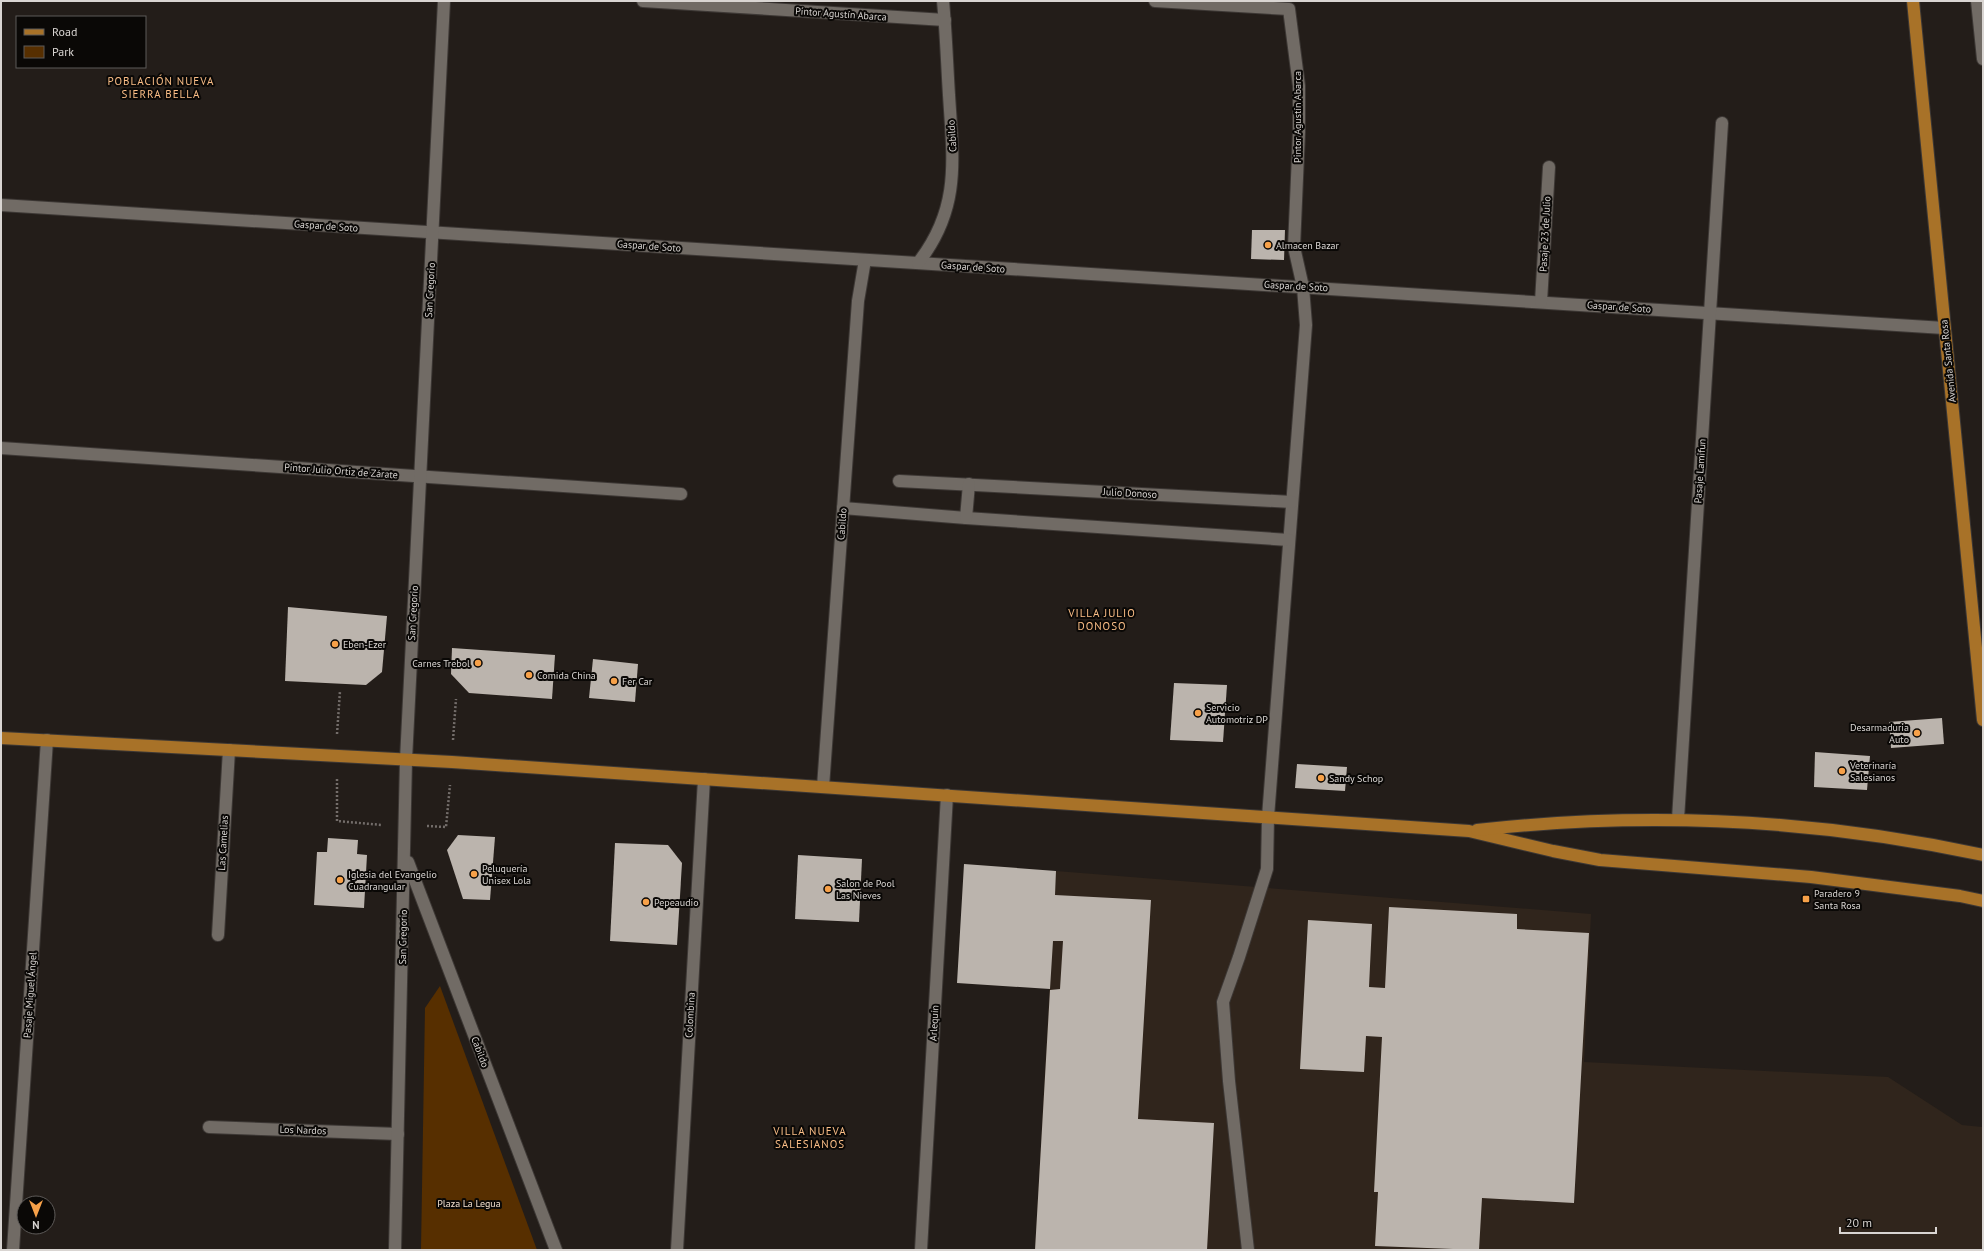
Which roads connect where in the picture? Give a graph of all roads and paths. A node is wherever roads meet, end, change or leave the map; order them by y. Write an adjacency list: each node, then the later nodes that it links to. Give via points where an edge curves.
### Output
1 (444, 1): 12 (street, San Gregorio)
2 (642, 1): 7 (street, Pintor Agustín Abarca)
3 (943, 1): 7 (street, Cabildo)
4 (1155, 1): 15 (street, Pintor Agustín Abarca, via 1289,9 1299,86 1294,247)
5 (1912, 1): 18 (main road, Avenida Santa Rosa)
6 (1977, 1): 8 (street)
7 (944, 20): 14 (street, Cabildo, via 953,174 945,214 929,250)
8 (1983, 59)
9 (1722, 123): 17 (street, Pasaje Lamifun)
10 (1549, 167): 16 (street, Pasaje 23 de Julio)
11 (1, 205): 12 (street, Gaspar de Soto)
12 (432, 232): 13 (street, Gaspar de Soto); 20 (street, San Gregorio)
13 (865, 260): 14 (street, Gaspar de Soto); 25 (street, Cabildo, via 858,301)
14 (918, 263): 15 (street, Gaspar de Soto)
15 (1304, 287): 16 (street, Gaspar de Soto); 24 (street, via 1306,325)
16 (1541, 302): 17 (street, Gaspar de Soto)
17 (1710, 312): 18 (street, Gaspar de Soto); 37 (street, Pasaje Lamifun)
18 (1944, 328): 28 (main road, Avenida Santa Rosa)
19 (1, 448): 20 (street, Pintor Julio Ortiz de Zárate)
20 (420, 477): 23 (street, Pintor Julio Ortiz de Zárate); 32 (street, San Gregorio)
21 (899, 480): 22 (street, Julio Donoso)
22 (968, 484): 24 (street, Julio Donoso); 26 (street)
23 (681, 494)
24 (1292, 502): 27 (street)
25 (843, 508): 26 (street); 34 (street, Cabildo)
26 (966, 518): 27 (street)
27 (1289, 540): 36 (street)
28 (1983, 720)
29 (1, 738): 30 (main road)
30 (47, 740): 31 (main road); 45 (street, Pasaje Miguel Ángel)
31 (229, 750): 32 (main road); 42 (street, Las Camelias)
32 (406, 760): 33 (main road); 39 (street, San Gregorio)
33 (704, 779): 34 (main road); 48 (street, Colombina)
34 (823, 787): 35 (main road)
35 (947, 795): 36 (main road); 49 (street, Arlequín)
36 (1268, 817): 38 (main road); 50 (street, via 1267,869 1223,1002)
37 (1678, 819): 38 (main road, via 1553,822); 40 (main road, via 1758,822 1852,832)
38 (1469, 831): 41 (main road, via 1600,860 1811,877)
39 (405, 855): 44 (street, San Gregorio); 47 (street, Cabildo)
40 (1983, 855)
41 (1983, 901)
42 (218, 935)
43 (209, 1127): 44 (street, Los Nardos)
44 (398, 1134): 46 (street, San Gregorio)
45 (13, 1250)
46 (395, 1250)
47 (556, 1250)
48 (677, 1250)
49 (921, 1250)
50 (1248, 1250)

